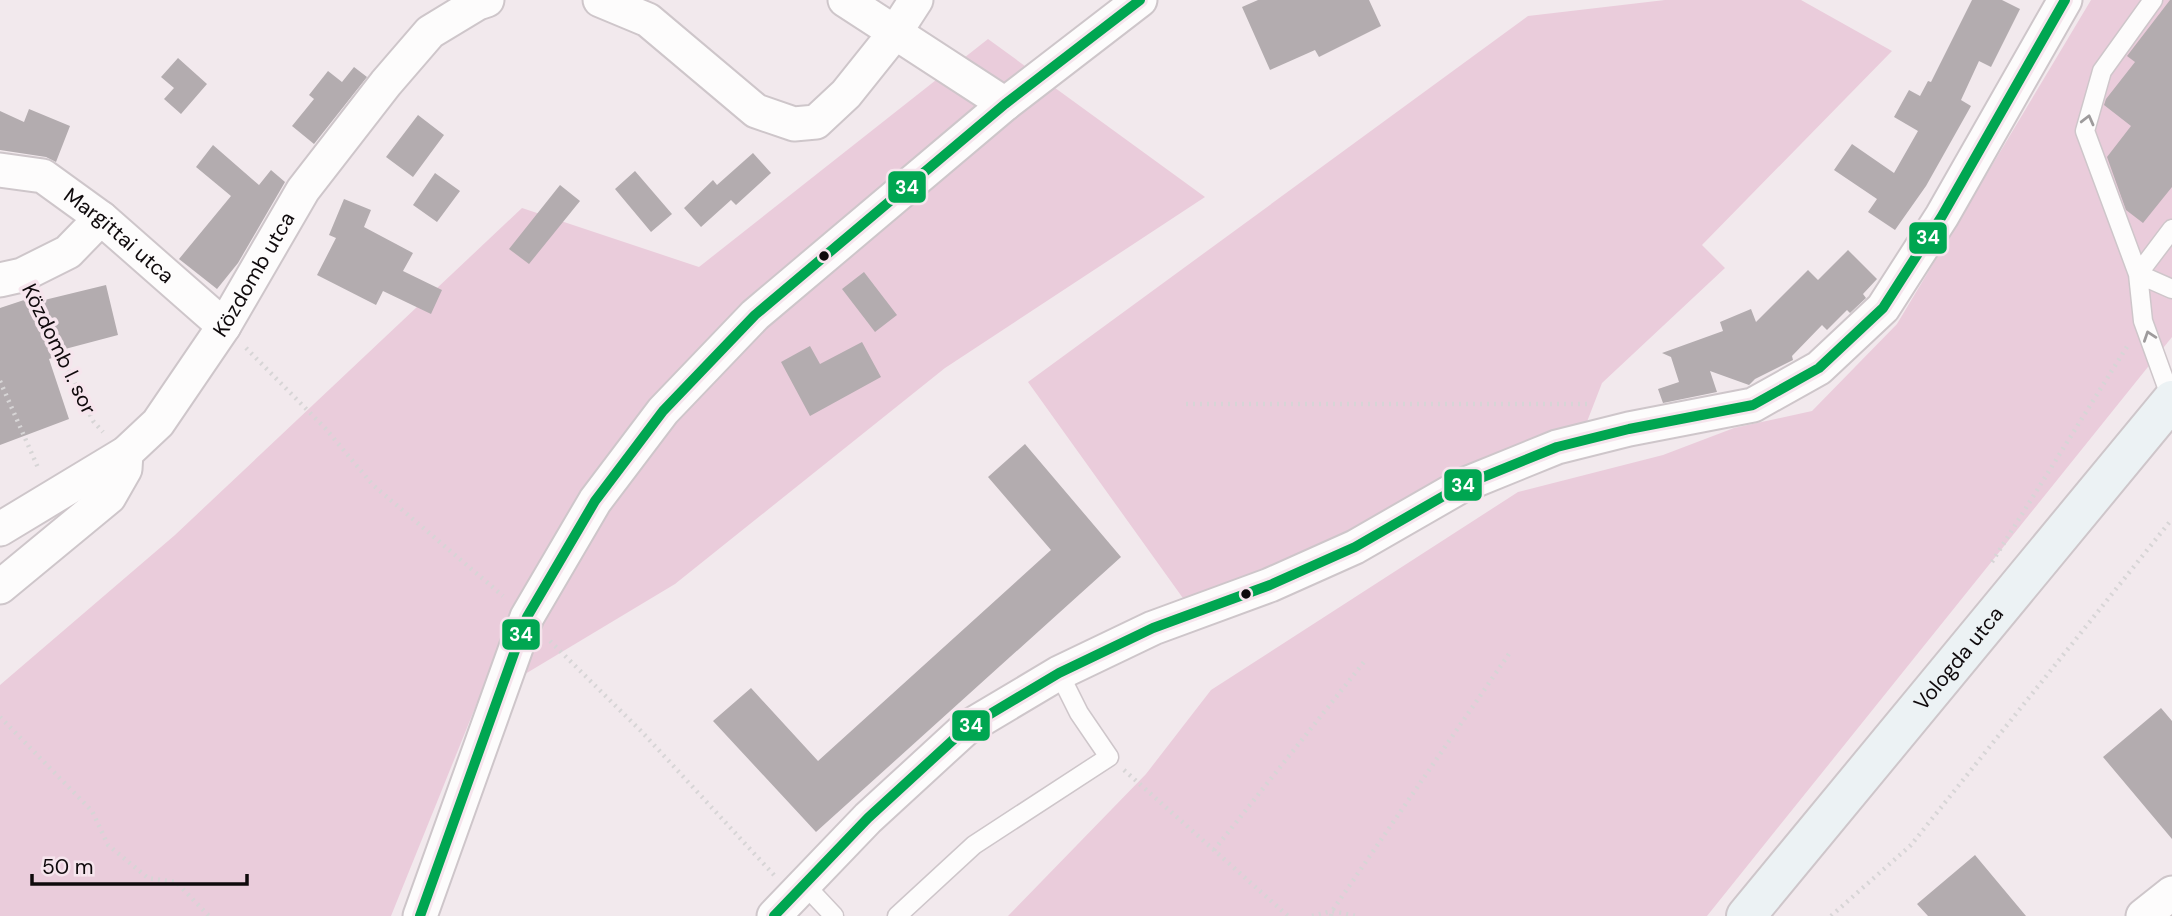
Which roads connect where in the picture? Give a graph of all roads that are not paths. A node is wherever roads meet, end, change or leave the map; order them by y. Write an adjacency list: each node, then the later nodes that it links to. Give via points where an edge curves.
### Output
1 (487, 0): 16 (street, Közdomb utca, via 430,32 386,83 303,190)
2 (600, 0): 8 (street, via 648,20 756,111 794,124 816,122 846,94)
3 (845, 0): 8 (street)
4 (916, 0): 8 (street)
5 (1140, 0): 9 (street)
6 (2065, 0): 21 (street, via 1942,216 1883,308 1819,368 1753,405 1557,447 1461,486 1355,547 1270,585 1153,628)
7 (2153, 0): 13 (lane, one-way to 7, via 2085,131 2102,71)
8 (894, 34): 9 (street)
9 (1005, 104): 24 (street, via 755,315 663,411 594,500 527,617)
10 (0, 170): 11 (street, Margittai utca, via 43,176)
11 (101, 218): 14 (street, via 68,252); 16 (street, Margittai utca)
12 (2172, 229): 13 (lane)
13 (2138, 274): 15 (lane); 17 (lane, one-way to 13, via 2143,321)
14 (11, 277)
15 (2172, 289)
16 (224, 326): 18 (street, Közdomb utca, via 159,423)
17 (2172, 400): 27 (street, Vologda utca)
18 (125, 453): 19 (street, Közdomb utca); 20 (street, via 125,469 109,497)
19 (0, 529)
20 (0, 587)
21 (1059, 673): 23 (street, via 965,729 868,818); 26 (lane, via 1109,757 974,845)
22 (2172, 893): 28 (street)
23 (791, 899): 25 (lane)
24 (420, 916)
25 (834, 916)
26 (897, 916)
27 (1746, 916)
28 (2143, 916)

